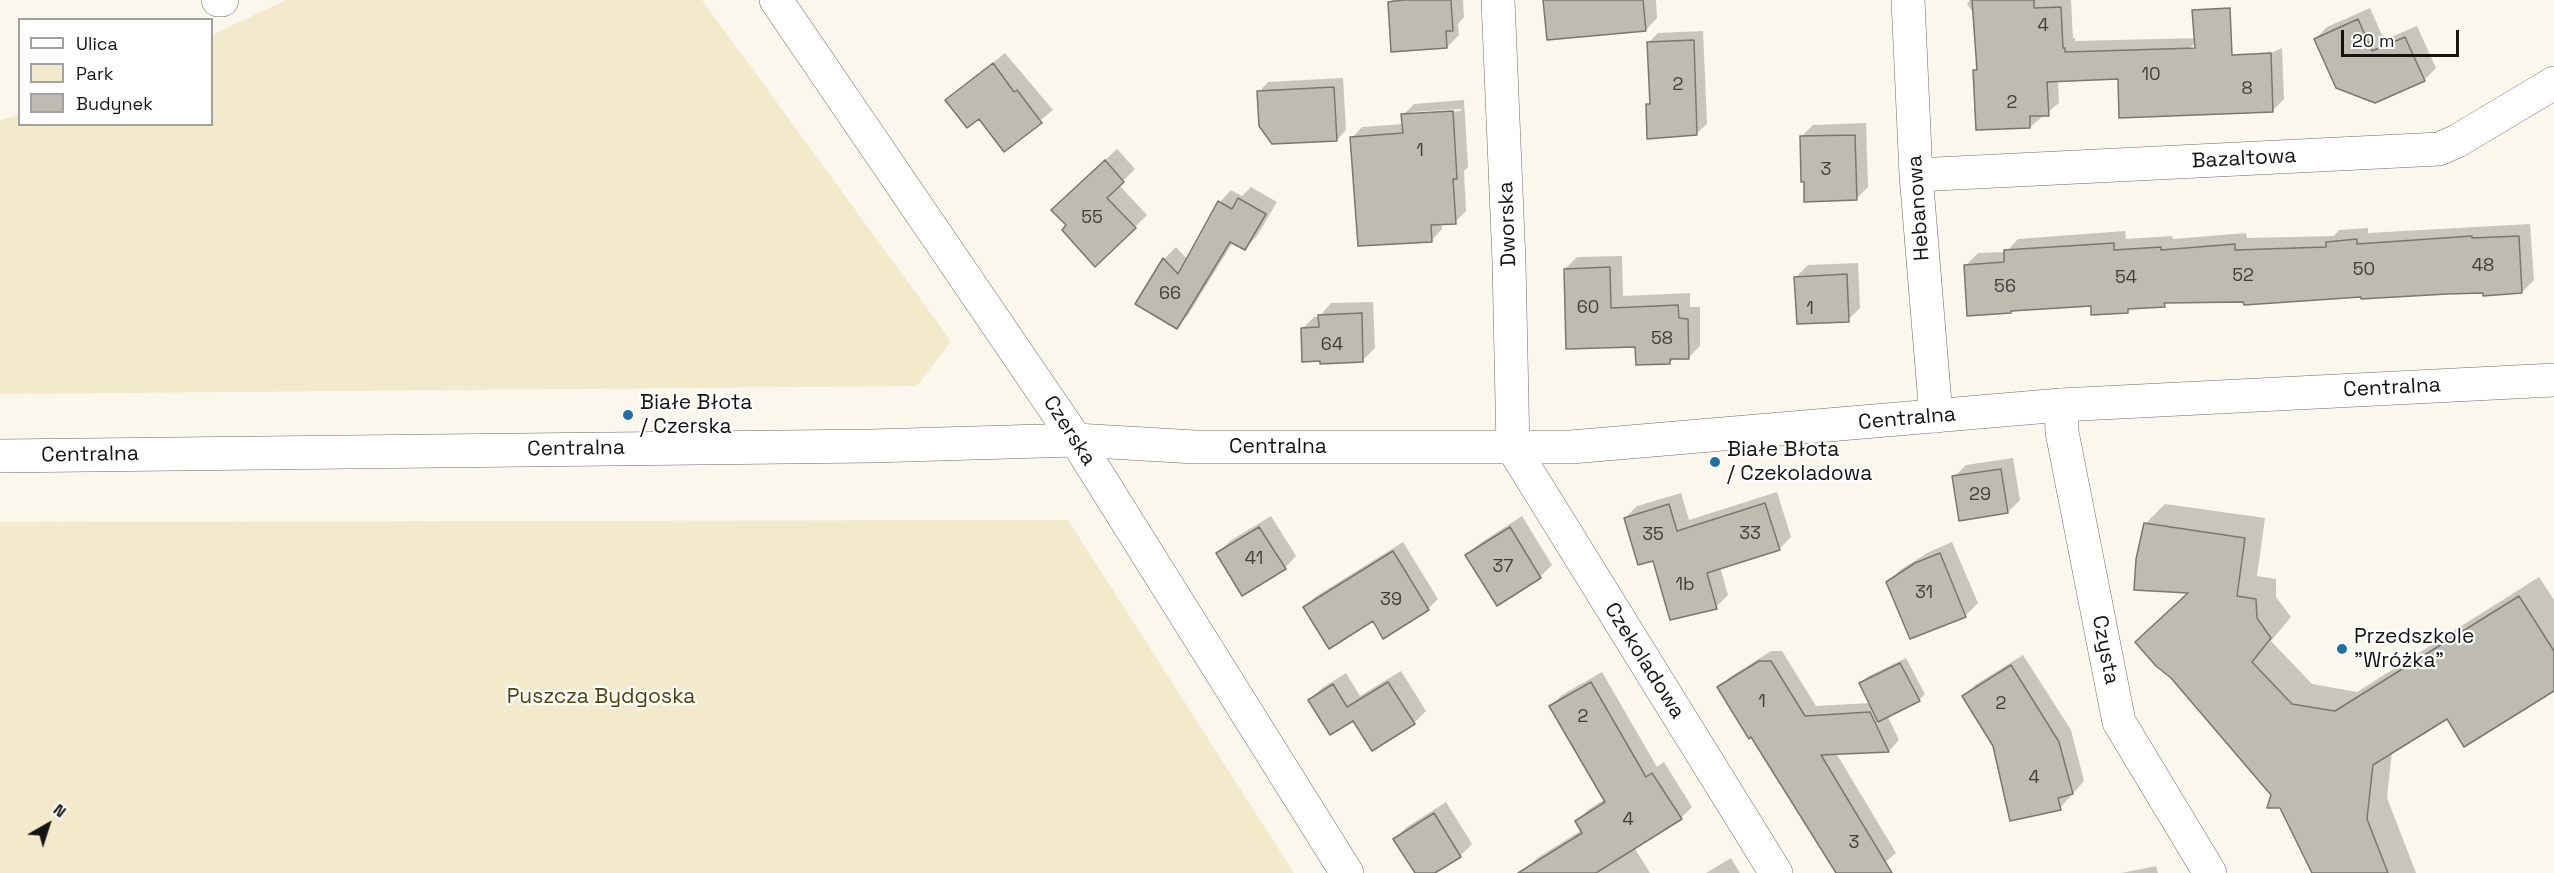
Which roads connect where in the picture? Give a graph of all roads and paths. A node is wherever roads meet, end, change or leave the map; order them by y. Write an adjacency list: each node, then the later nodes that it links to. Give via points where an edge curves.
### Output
1 (776, 0): 9 (street, Czerska)
2 (1498, 0): 10 (street, Dworska)
3 (1908, 0): 5 (street, Hebanowa)
4 (2554, 83): 5 (street, Bazaltowa, via 2439,149)
5 (1916, 175): 8 (street, Hebanowa)
6 (2554, 380): 7 (street, Centralna)
7 (2061, 405): 8 (street, Centralna); 14 (street, Czysta, via 2062,432 2119,722)
8 (1936, 416): 10 (street, Centralna, via 1571,447)
9 (1076, 440): 10 (street, Centralna, via 1195,447); 11 (street, Centralna); 12 (street, Czerska)
10 (1513, 448): 13 (street, Czekoladowa)
11 (0, 456)
12 (1347, 873)
13 (1776, 873)
14 (2210, 873)

